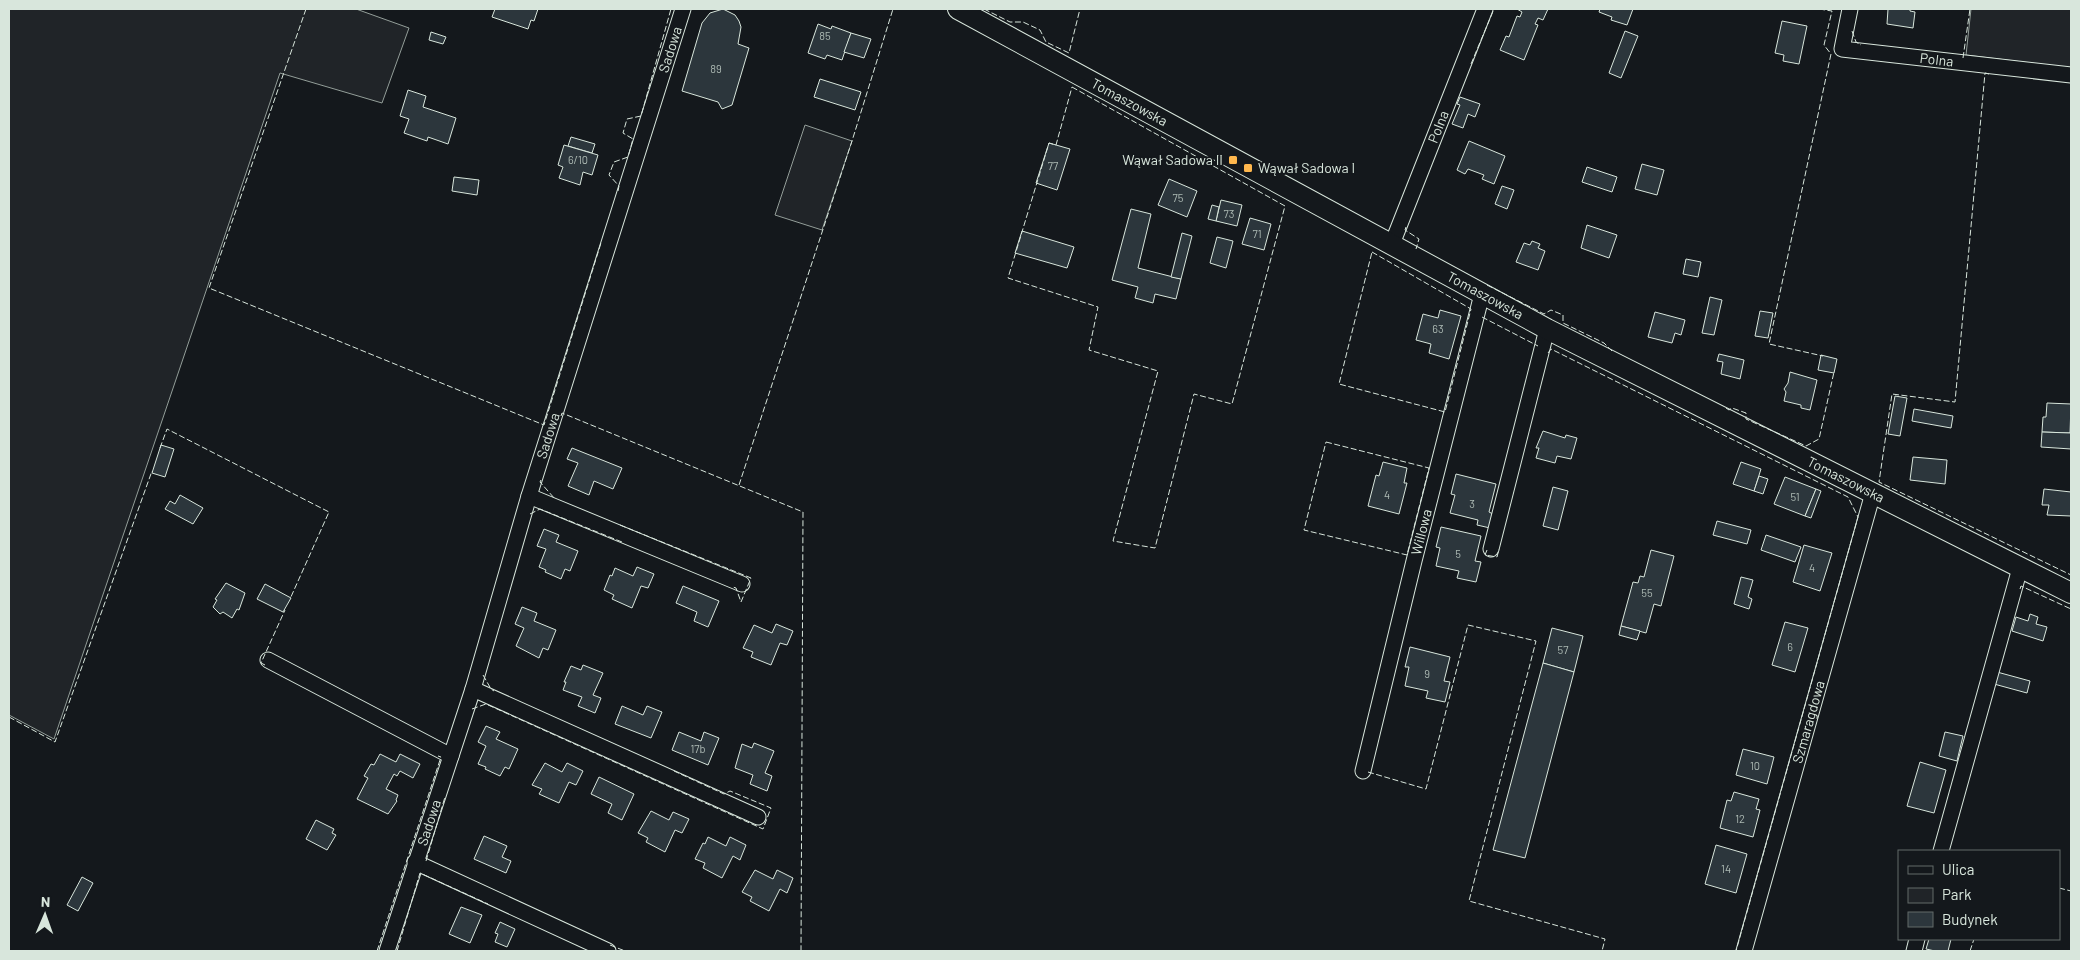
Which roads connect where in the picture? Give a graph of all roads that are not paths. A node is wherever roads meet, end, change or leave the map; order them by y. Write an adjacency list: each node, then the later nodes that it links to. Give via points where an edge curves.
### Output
1 (683, 9): 10 (street, Sadowa)
2 (958, 9): 6 (street, Tomaszowska)
3 (1485, 9): 6 (street, Polna)
4 (1850, 9): 5 (street, Polna, via 1842,49)
5 (2071, 75)
6 (1392, 244): 7 (street, Tomaszowska)
7 (1482, 294): 8 (street, Tomaszowska); 18 (street, Willowa)
8 (1547, 329): 9 (street, Tomaszowska); 11 (street)
9 (1872, 493): 12 (street, Tomaszowska); 24 (street, Szmaragdowa)
10 (530, 496): 13 (street); 16 (street, Sadowa)
11 (1491, 549)
12 (2020, 568): 14 (street, Tomaszowska); 20 (street)
13 (742, 584)
14 (2071, 593)
15 (268, 660): 17 (street)
16 (472, 689): 17 (street, Sadowa); 19 (street)
17 (450, 756): 21 (street, Sadowa)
18 (1363, 771)
19 (758, 817)
20 (1942, 850)
21 (415, 862): 22 (street, Sadowa); 23 (street, Sadowa)
22 (387, 951)
23 (608, 951)
24 (1744, 951)

